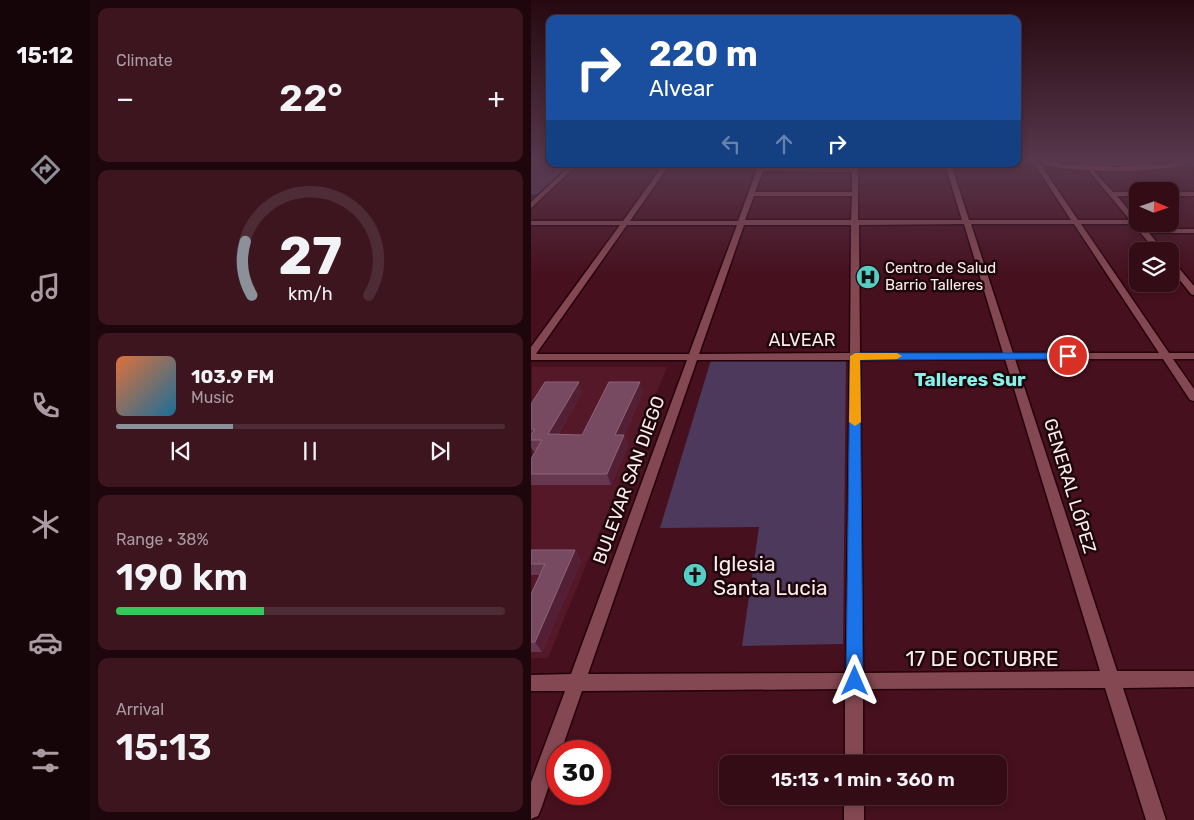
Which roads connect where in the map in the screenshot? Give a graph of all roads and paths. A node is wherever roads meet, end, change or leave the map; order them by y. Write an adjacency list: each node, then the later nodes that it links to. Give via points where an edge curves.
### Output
1 (641, 200): 14 (street)
2 (749, 200): 8 (street, BULEVAR SAN DIEGO)
3 (855, 200): 9 (street)
4 (960, 200): 10 (street, GENERAL LÓPEZ)
5 (1062, 200): 11 (street)
6 (1117, 200): 7 (street)
7 (1129, 214)
8 (741, 222): 9 (street); 14 (street); 24 (street, BULEVAR SAN DIEGO)
9 (855, 222): 10 (street); 25 (street)
10 (967, 222): 11 (street); 26 (street, GENERAL LÓPEZ)
11 (1077, 222): 12 (street); 27 (street)
12 (1129, 222)
13 (531, 223): 14 (street)
14 (625, 223): 23 (street)
15 (1179, 231): 16 (street)
16 (1194, 231)
17 (1144, 232): 18 (street)
18 (1152, 242)
19 (1179, 274): 20 (street)
20 (1182, 277): 21 (street); 22 (street)
21 (1194, 277)
22 (1194, 292)
23 (531, 356): 24 (street, ALVEAR)
24 (693, 356): 25 (street, ALVEAR); 34 (street, BULEVAR SAN DIEGO)
25 (855, 356): 26 (street, ALVEAR); 32 (street)
26 (1009, 356): 27 (street, ALVEAR); 31 (street, GENERAL LÓPEZ)
27 (1165, 356): 28 (street, ALVEAR); 29 (street)
28 (1194, 356)
29 (1194, 398)
30 (1194, 679): 31 (street, 17 DE OCTUBRE)
31 (1111, 680): 32 (street, 17 DE OCTUBRE); 39 (street, GENERAL LÓPEZ)
32 (855, 681): 34 (street, 17 DE OCTUBRE); 35 (street)
33 (531, 683): 34 (street, 17 DE OCTUBRE)
34 (576, 683): 37 (street, BULEVAR SAN DIEGO)
35 (854, 755)
36 (854, 805): 38 (street)
37 (531, 809)
38 (854, 820)
39 (1156, 820)

